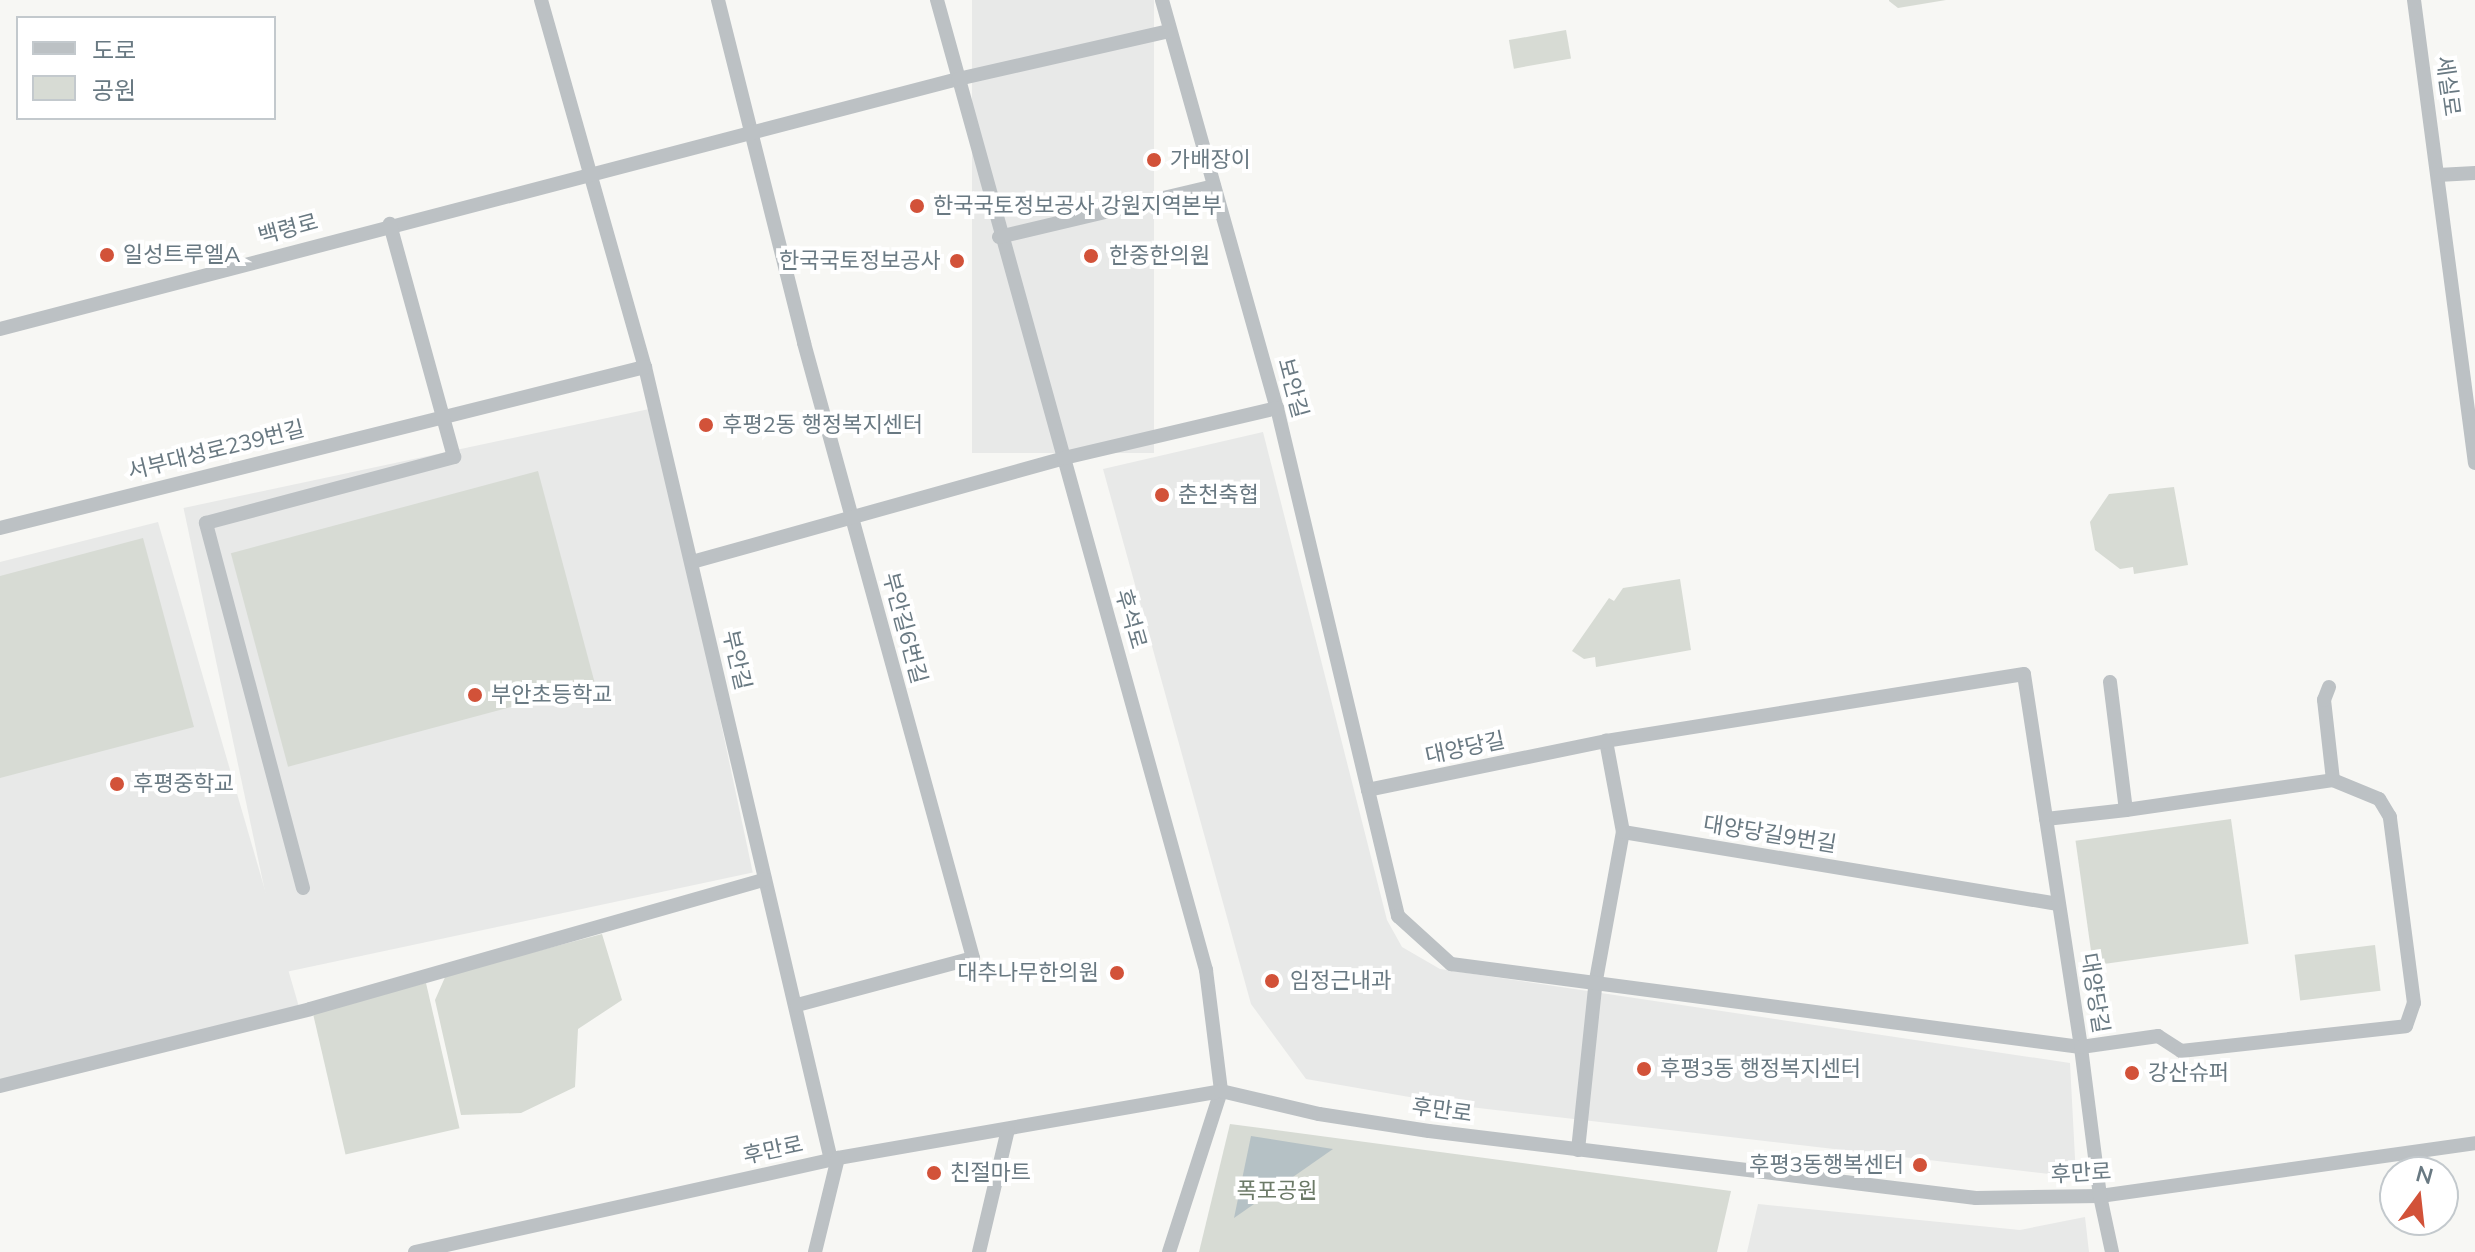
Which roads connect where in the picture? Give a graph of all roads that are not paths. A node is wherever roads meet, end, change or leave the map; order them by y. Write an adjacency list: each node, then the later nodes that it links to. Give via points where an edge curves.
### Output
1 (541, 0): 9 (street)
2 (718, 0): 8 (street)
3 (937, 0): 7 (street, 후석로)
4 (1162, 0): 6 (street, 보안길)
5 (2414, 0): 11 (street, 세실로)
6 (1169, 31): 7 (street, 백령로); 12 (street, 보안길)
7 (958, 79): 8 (street, 백령로); 14 (street, 후석로)
8 (753, 132): 9 (street, 백령로); 21 (street, 부안길6번길)
9 (589, 173): 13 (street, 백령로); 16 (street, 부안길)
10 (2475, 173): 11 (street)
11 (2438, 175): 20 (street, 세실로)
12 (1214, 186): 14 (street); 17 (street, 보안길)
13 (390, 224): 15 (street, 백령로); 18 (street)
14 (999, 237): 19 (street, 후석로)
15 (0, 329)
16 (645, 367): 18 (street, 서부대성로239번길); 23 (street, 부안길)
17 (1277, 408): 19 (street); 28 (street, 보안길)
18 (443, 414): 22 (street, 서부대성로239번길); 33 (street, via 454,457 206,523)
19 (1064, 458): 21 (street); 39 (street, 후석로, via 1206,970)
20 (2475, 463)
21 (852, 518): 23 (street); 36 (street, 부안길6번길, via 973,958)
22 (0, 528)
23 (692, 562): 32 (street, 부안길)
24 (2110, 682): 29 (street)
25 (2329, 687): 27 (street, via 2324,700)
26 (1606, 741): 28 (street, 대양당길); 30 (street, 대양당길, via 2024,674); 31 (street)
27 (2333, 780): 29 (street); 37 (street, via 2379,799 2390,817 2414,1003 2406,1026 2181,1051 2158,1036)
28 (1368, 790): 35 (street, 대양당길, via 1398,916 1451,964)
29 (2126, 810): 30 (street)
30 (2046, 819): 34 (street, 대양당길)
31 (1623, 832): 34 (street, 대양당길9번길); 35 (street)
32 (765, 879): 36 (street, 부안길); 38 (street, via 310,1009)
33 (303, 888)
34 (2058, 904): 37 (street, 대양당길)
35 (1596, 980): 37 (street, 대양당길); 42 (street)
36 (797, 1005): 43 (street, 부안길)
37 (2081, 1047): 44 (street, 대양당길)
38 (0, 1086)
39 (1221, 1091): 40 (street, 후만로); 42 (street, 후만로, via 1319,1114); 48 (street, 후석로)
40 (1008, 1129): 43 (street, 후만로); 47 (street)
41 (2475, 1143): 44 (street, 후만로)
42 (1578, 1150): 44 (street, 후만로, via 1976,1198)
43 (835, 1159): 45 (street, 후만로); 46 (street)
44 (2100, 1196): 49 (street, 대양당길)
45 (415, 1252)
46 (815, 1252)
47 (979, 1252)
48 (1169, 1252)
49 (2112, 1252)

